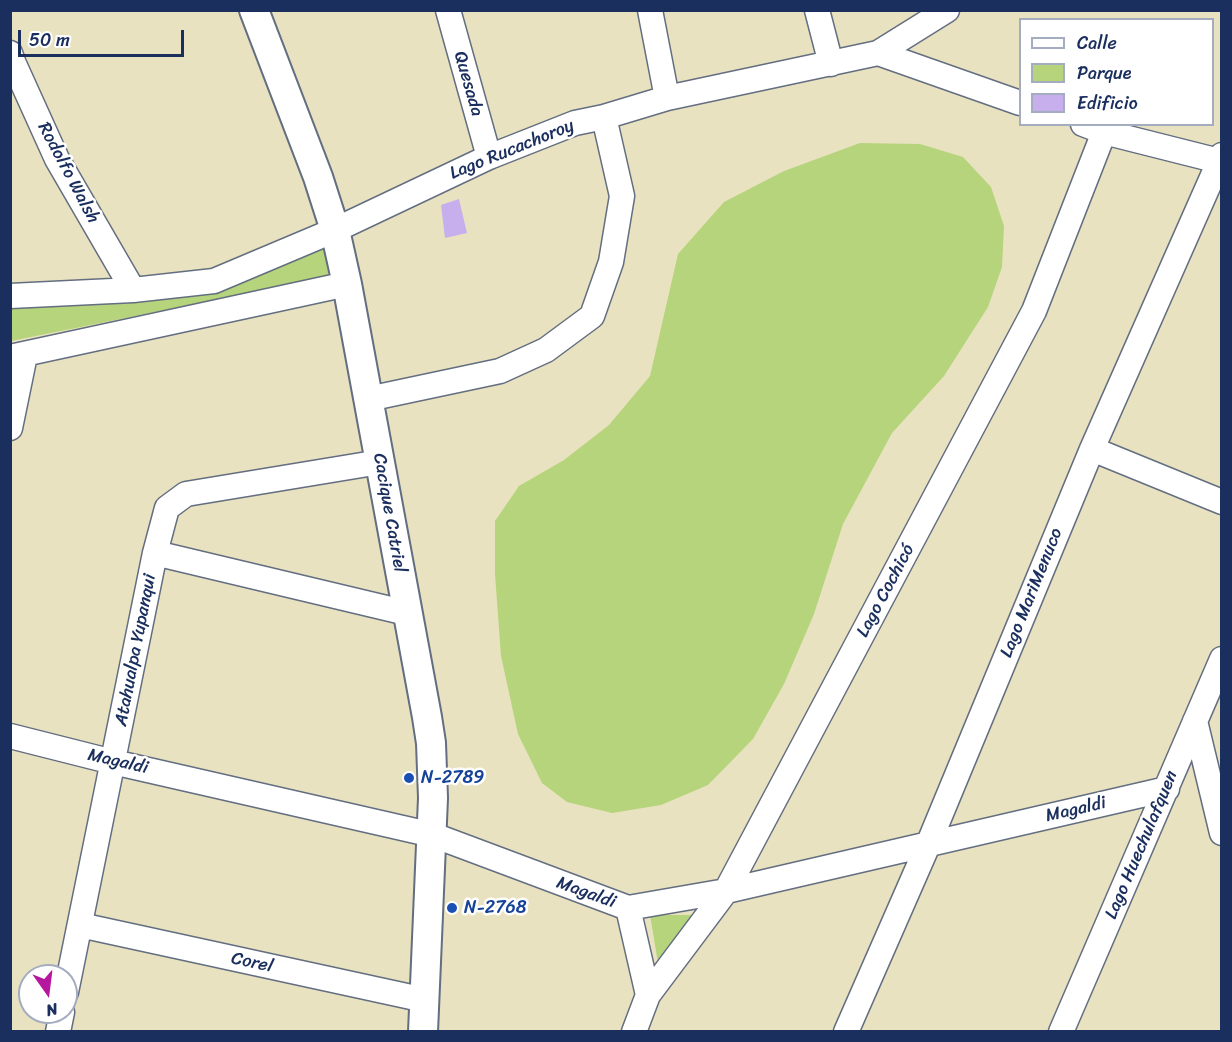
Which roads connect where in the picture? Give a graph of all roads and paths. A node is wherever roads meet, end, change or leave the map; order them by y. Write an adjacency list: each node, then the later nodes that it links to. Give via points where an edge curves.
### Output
1 (254, 10): 15 (street, Cacique Catriel, via 315,168)
2 (448, 10): 13 (street, Quesada)
3 (650, 10): 9 (street)
4 (818, 10): 8 (street)
5 (947, 10): 7 (street)
6 (10, 53): 17 (street, Rodolfo Walsh, via 57,159)
7 (878, 53): 8 (street, Lago Rucachoroy); 10 (street)
8 (831, 64): 9 (street, Lago Rucachoroy)
9 (667, 98): 11 (street, Lago Rucachoroy)
10 (1019, 103)
11 (604, 117): 13 (street, Lago Rucachoroy, via 575,123); 20 (street, via 622,196 611,262 592,316 546,350 500,371)
12 (1094, 128): 14 (street); 35 (street, Lago Cochicó, via 1034,311)
13 (489, 157): 15 (street, Lago Rucachoroy)
14 (1220, 158): 22 (street, Lago MariMenuco)
15 (334, 230): 16 (street, Cacique Catriel); 17 (street, Lago Rucachoroy, via 214,281)
16 (347, 284): 19 (street); 20 (street, Cacique Catriel)
17 (133, 290): 18 (street, Lago Rucachoroy)
18 (10, 296)
19 (18, 356): 21 (street)
20 (368, 399): 23 (street, Cacique Catriel)
21 (10, 428)
22 (1092, 449): 24 (street); 34 (street, Lago MariMenuco)
23 (380, 462): 25 (street, Atahualpa Yupanqui, via 186,494 167,508); 26 (street, Cacique Catriel)
24 (1221, 502)
25 (155, 553): 26 (street); 30 (street, Atahualpa Yupanqui)
26 (407, 613): 33 (street, Cacique Catriel, via 431,743)
27 (1221, 659): 28 (street, Lago Huechulafquen)
28 (1195, 721): 31 (street, Lago Huechulafquen); 32 (street)
29 (10, 736): 30 (street, Magaldi)
30 (113, 762): 33 (street, Magaldi); 37 (street, Atahualpa Yupanqui)
31 (1167, 789): 34 (street, Magaldi); 44 (street, Lago Huechulafquen)
32 (1221, 832)
33 (433, 836): 36 (street, Magaldi); 40 (street, Cacique Catriel)
34 (928, 845): 35 (street, Magaldi); 43 (street, Lago MariMenuco)
35 (726, 891): 36 (street, Magaldi); 39 (street, Lago Cochicó)
36 (628, 908): 39 (street)
37 (80, 925): 38 (street, Atahualpa Yupanqui); 40 (street, Corel)
38 (72, 964)
39 (648, 995): 42 (street, Lago Cochicó)
40 (424, 1000): 41 (street, Cacique Catriel)
41 (423, 1032)
42 (634, 1032)
43 (846, 1032)
44 (1061, 1032)

